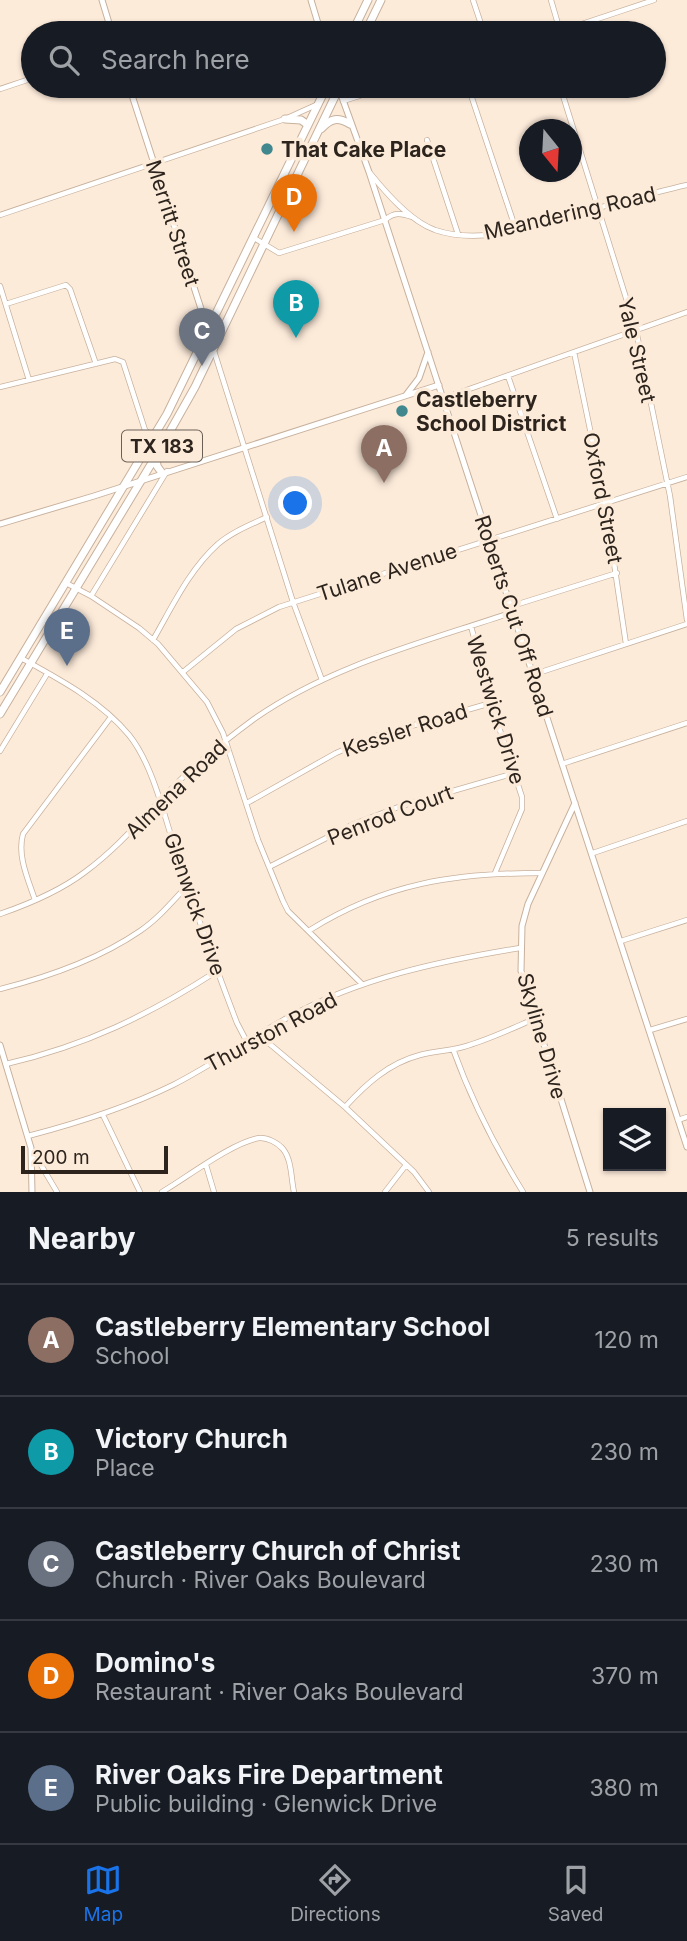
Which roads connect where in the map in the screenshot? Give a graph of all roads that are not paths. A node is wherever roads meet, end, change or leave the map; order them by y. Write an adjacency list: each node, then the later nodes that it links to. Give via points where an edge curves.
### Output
1 (102, 0): 8 (street)
2 (311, 0): 9 (street)
3 (368, 0): 10 (main road)
4 (381, 0): 11 (main road)
5 (473, 0): 12 (street)
6 (551, 0): 13 (street)
7 (654, 0): 14 (street)
8 (108, 21)
9 (318, 21)
10 (358, 21)
11 (371, 21)
12 (480, 21)
13 (557, 21)
14 (590, 21)
15 (21, 82): 16 (street)
16 (0, 89)
17 (133, 98): 33 (street, Merritt Street)
18 (321, 98): 25 (main road, TX 183)
19 (334, 98): 29 (main road, TX 183)
20 (342, 98): 24 (street, Roberts Cut Off Road)
21 (353, 98): 24 (street)
22 (472, 98): 40 (street)
23 (564, 98): 36 (street, Yale Street)
24 (343, 101): 27 (street, Roberts Cut Off Road)
25 (317, 105): 26 (street); 28 (main road, TX 183)
26 (285, 119): 28 (main road); 33 (street)
27 (350, 124): 29 (main road, via 332,120); 34 (street, Roberts Cut Off Road)
28 (308, 125): 31 (main road, TX 183)
29 (316, 135): 32 (main road, TX 183)
30 (428, 140): 41 (street)
31 (296, 150): 32 (main road); 42 (main road, TX 183)
32 (307, 156): 43 (main road, TX 183)
33 (153, 164): 37 (street); 48 (street, Merritt Street)
34 (369, 172): 38 (street, Meandering Road); 39 (street, Roberts Cut Off Road)
35 (687, 184): 36 (street, Meandering Road)
36 (599, 208): 40 (street, Meandering Road); 47 (street, Yale Street)
37 (0, 215)
38 (414, 217): 39 (street, via 401,213); 41 (street, Meandering Road, via 435,230)
39 (385, 220): 43 (street, via 279,253); 50 (street, Roberts Cut Off Road)
40 (516, 230): 41 (street, Meandering Road)
41 (458, 234)
42 (254, 238): 43 (street); 48 (main road, TX 183)
43 (264, 243): 49 (main road, TX 183)
44 (0, 286): 45 (street)
45 (6, 304): 52 (street, via 66,285); 54 (street)
46 (687, 312): 47 (street)
47 (636, 330): 51 (street); 66 (street, Yale Street)
48 (209, 331): 49 (street, Merritt Street); 59 (main road, TX 183)
49 (214, 350): 60 (street, Merritt Street); 61 (main road, TX 183)
50 (428, 352): 55 (street, Roberts Cut Off Road); 57 (street, via 419,378)
51 (574, 352): 53 (street); 69 (street, Oxford Street)
52 (96, 364): 54 (street); 59 (street, via 115,359 124,362 145,430)
53 (508, 376): 58 (street); 71 (street)
54 (29, 380): 56 (street)
55 (439, 385): 57 (street); 58 (street, Roberts Cut Off Road)
56 (0, 387)
57 (406, 396): 60 (street)
58 (444, 398): 74 (street, Roberts Cut Off Road)
59 (155, 434): 62 (main road, via 158,437 143,463); 67 (main road, TX 183)
60 (244, 448): 63 (street); 70 (street, Merritt Street)
61 (156, 456): 62 (main road, TX 183); 63 (main road, via 157,466)
62 (147, 470): 65 (main road, TX 183)
63 (165, 472): 65 (street); 78 (street)
64 (687, 477): 66 (street, Tulane Avenue)
65 (142, 480): 67 (street); 73 (main road, TX 183)
66 (667, 483): 69 (street, Tulane Avenue); 81 (street, Yale Street)
67 (124, 485): 68 (main road, TX 183); 72 (street)
68 (115, 500): 73 (main road, via 123,501 105,533); 76 (main road, TX 183)
69 (605, 502): 71 (street, Tulane Avenue); 75 (street, Oxford Street)
70 (267, 517): 79 (street, Merritt Street); 83 (street, via 220,542 204,558)
71 (557, 519): 74 (street, Tulane Avenue)
72 (0, 524)
73 (107, 538): 77 (main road, TX 183)
74 (489, 539): 79 (street, Tulane Avenue); 80 (street, Roberts Cut Off Road)
75 (617, 573): 80 (street, Almena Road); 84 (street, Oxford Street)
76 (65, 583): 77 (street); 85 (main road, TX 183)
77 (77, 588): 78 (street); 86 (main road, TX 183)
78 (91, 596): 83 (street)
79 (293, 602): 87 (street, Tulane Avenue, via 236,629); 90 (street, Merritt Street)
80 (512, 609): 82 (street, Almena Road); 89 (street, Roberts Cut Off Road)
81 (687, 622): 84 (street)
82 (471, 626): 90 (street, Almena Road); 92 (street, Westwick Drive)
83 (153, 640): 87 (street)
84 (626, 644): 89 (street)
85 (20, 658): 86 (street, Glenwick Drive); 91 (main road, TX 183)
86 (31, 664): 88 (street, Glenwick Drive); 93 (main road, TX 183)
87 (183, 672): 96 (street, via 207,702)
88 (47, 674): 94 (street, Glenwick Drive); 97 (street)
89 (535, 674): 98 (street, Roberts Cut Off Road)
90 (322, 680): 96 (street, Almena Road)
91 (0, 692)
92 (491, 703): 99 (street, Westwick Drive); 101 (street, Kessler Road, via 376,736)
93 (0, 714)
94 (111, 717): 100 (street, Glenwick Drive, via 137,746); 109 (street, via 23,834 25,871)
95 (687, 723): 98 (street)
96 (226, 741): 100 (street, Almena Road); 101 (street)
97 (0, 751)
98 (562, 764): 102 (street, Roberts Cut Off Road)
99 (515, 773): 105 (street, Penrod Court, via 401,806); 106 (street, Westwick Drive, via 522,809)
100 (159, 801): 108 (street, Glenwick Drive); 109 (street, Almena Road, via 85,873)
101 (247, 803): 105 (street)
102 (575, 803): 104 (street, Roberts Cut Off Road); 107 (street, Skyline Drive)
103 (687, 821): 104 (street)
104 (593, 853): 113 (street, Roberts Cut Off Road)
105 (269, 867): 112 (street, via 288,911)
106 (495, 873): 107 (street); 112 (street, via 418,884 341,911)
107 (542, 873): 114 (street, Skyline Drive, via 528,904)
108 (187, 886): 115 (street, Glenwick Drive); 117 (street, via 141,930 107,951)
109 (35, 900): 110 (street, Almena Road)
110 (0, 914)
111 (687, 920): 113 (street)
112 (310, 930): 116 (street)
113 (621, 941): 120 (street, Roberts Cut Off Road)
114 (520, 948): 116 (street, Thurston Road, via 426,965); 118 (street, Skyline Drive, via 522,978)
115 (217, 971): 122 (street, Glenwick Drive); 125 (street, via 124,1026)
116 (362, 984): 121 (street, Thurston Road, via 288,1017)
117 (0, 989)
118 (534, 1019): 124 (street); 144 (street, Skyline Drive)
119 (687, 1019): 120 (street)
120 (650, 1030): 129 (street, Roberts Cut Off Road)
121 (260, 1035): 122 (street, Thurston Road); 126 (street)
122 (247, 1042): 127 (street, Thurston Road, via 173,1085)
123 (0, 1045): 125 (street)
124 (453, 1049): 126 (street, via 401,1061 366,1084); 143 (street, via 487,1133)
125 (6, 1064): 130 (street)
126 (345, 1107): 133 (street)
127 (103, 1115): 130 (street, Thurston Road); 137 (street)
128 (687, 1117): 129 (street)
129 (678, 1120): 131 (street, Roberts Cut Off Road)
130 (28, 1136): 132 (street)
131 (687, 1147)
132 (33, 1157): 135 (street); 136 (street)
133 (406, 1164): 141 (street); 142 (street)
134 (206, 1165): 138 (street); 139 (street); 140 (street, via 237,1146 268,1139 286,1153)
135 (32, 1192)
136 (58, 1192)
137 (139, 1192)
138 (162, 1192)
139 (214, 1192)
140 (294, 1192)
141 (385, 1192)
142 (429, 1192)
143 (523, 1192)
144 (590, 1192)

